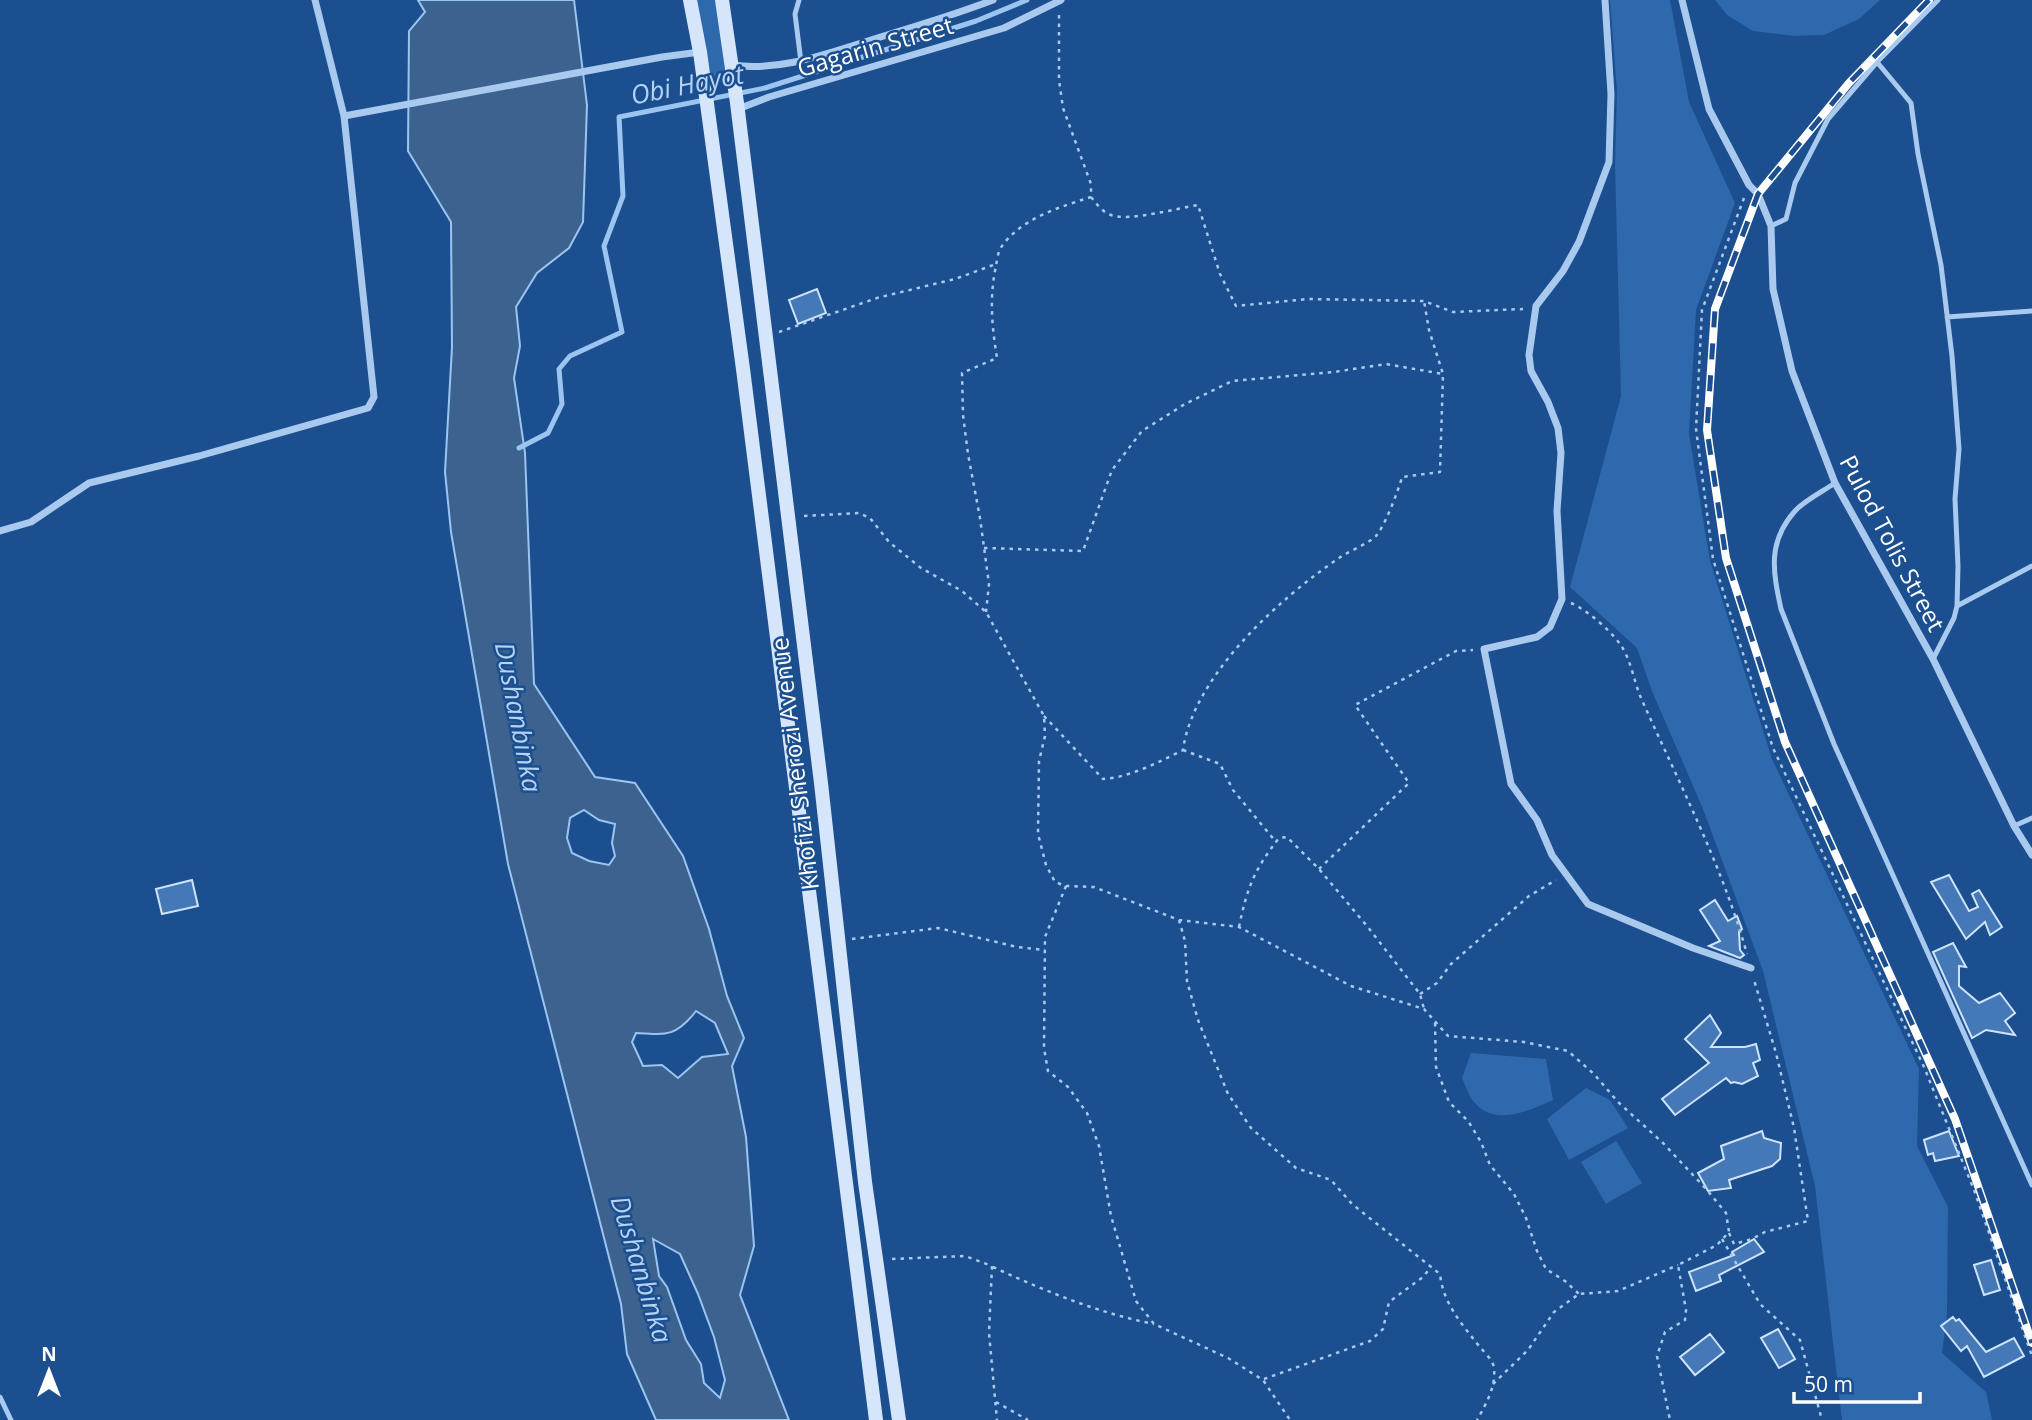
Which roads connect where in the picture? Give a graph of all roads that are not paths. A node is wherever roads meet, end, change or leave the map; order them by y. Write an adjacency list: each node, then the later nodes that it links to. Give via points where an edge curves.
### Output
1 (315, 0): 15 (street)
2 (690, 0): 10 (main road)
3 (722, 0): 13 (main road, Khofizi Sherozi Avenue)
4 (799, 0): 11 (lane, via 795,14)
5 (993, 0): 11 (street)
6 (1605, 0): 27 (street, via 1611,94 1609,162 1580,242 1536,306 1530,355 1531,371 1558,428 1562,599 1550,627 1537,637 1484,649 1511,784 1537,820 1552,855 1588,904)
7 (1682, 0): 16 (street, Pulod Tolis Street, via 1709,108)
8 (1938, 0): 12 (lane)
9 (1060, 1): 14 (street, Gagarin Street, via 1004,28)
10 (700, 52): 15 (street); 31 (main road, Khofizi Sherozi Avenue)
11 (801, 62): 13 (street)
12 (1877, 62): 16 (lane, via 1828,119 1795,183 1786,219); 18 (lane, via 1911,103)
13 (732, 69): 14 (main road, Khofizi Sherozi Avenue)
14 (737, 106): 32 (main road, Khofizi Sherozi Avenue, via 865,1182)
15 (344, 116): 20 (street, via 374,397 368,408 89,483 31,522)
16 (1771, 226): 19 (street, Pulod Tolis Street, via 1773,289 1792,371)
17 (2032, 311): 18 (lane)
18 (1947, 317): 22 (lane, via 1959,449)
19 (1835, 483): 23 (street, Pulod Tolis Street); 28 (lane, via 1796,510 1773,551 1781,609 1834,744)
20 (0, 531)
21 (2032, 566): 22 (lane)
22 (1957, 606): 23 (lane)
23 (1933, 659): 25 (street, Pulod Tolis Street)
24 (2032, 818): 25 (lane)
25 (2014, 826): 26 (street, Pulod Tolis Street)
26 (2032, 855)
27 (1751, 968)
28 (2032, 1185)
29 (0, 1397): 30 (lane)
30 (11, 1420)
31 (876, 1420)
32 (899, 1420)

